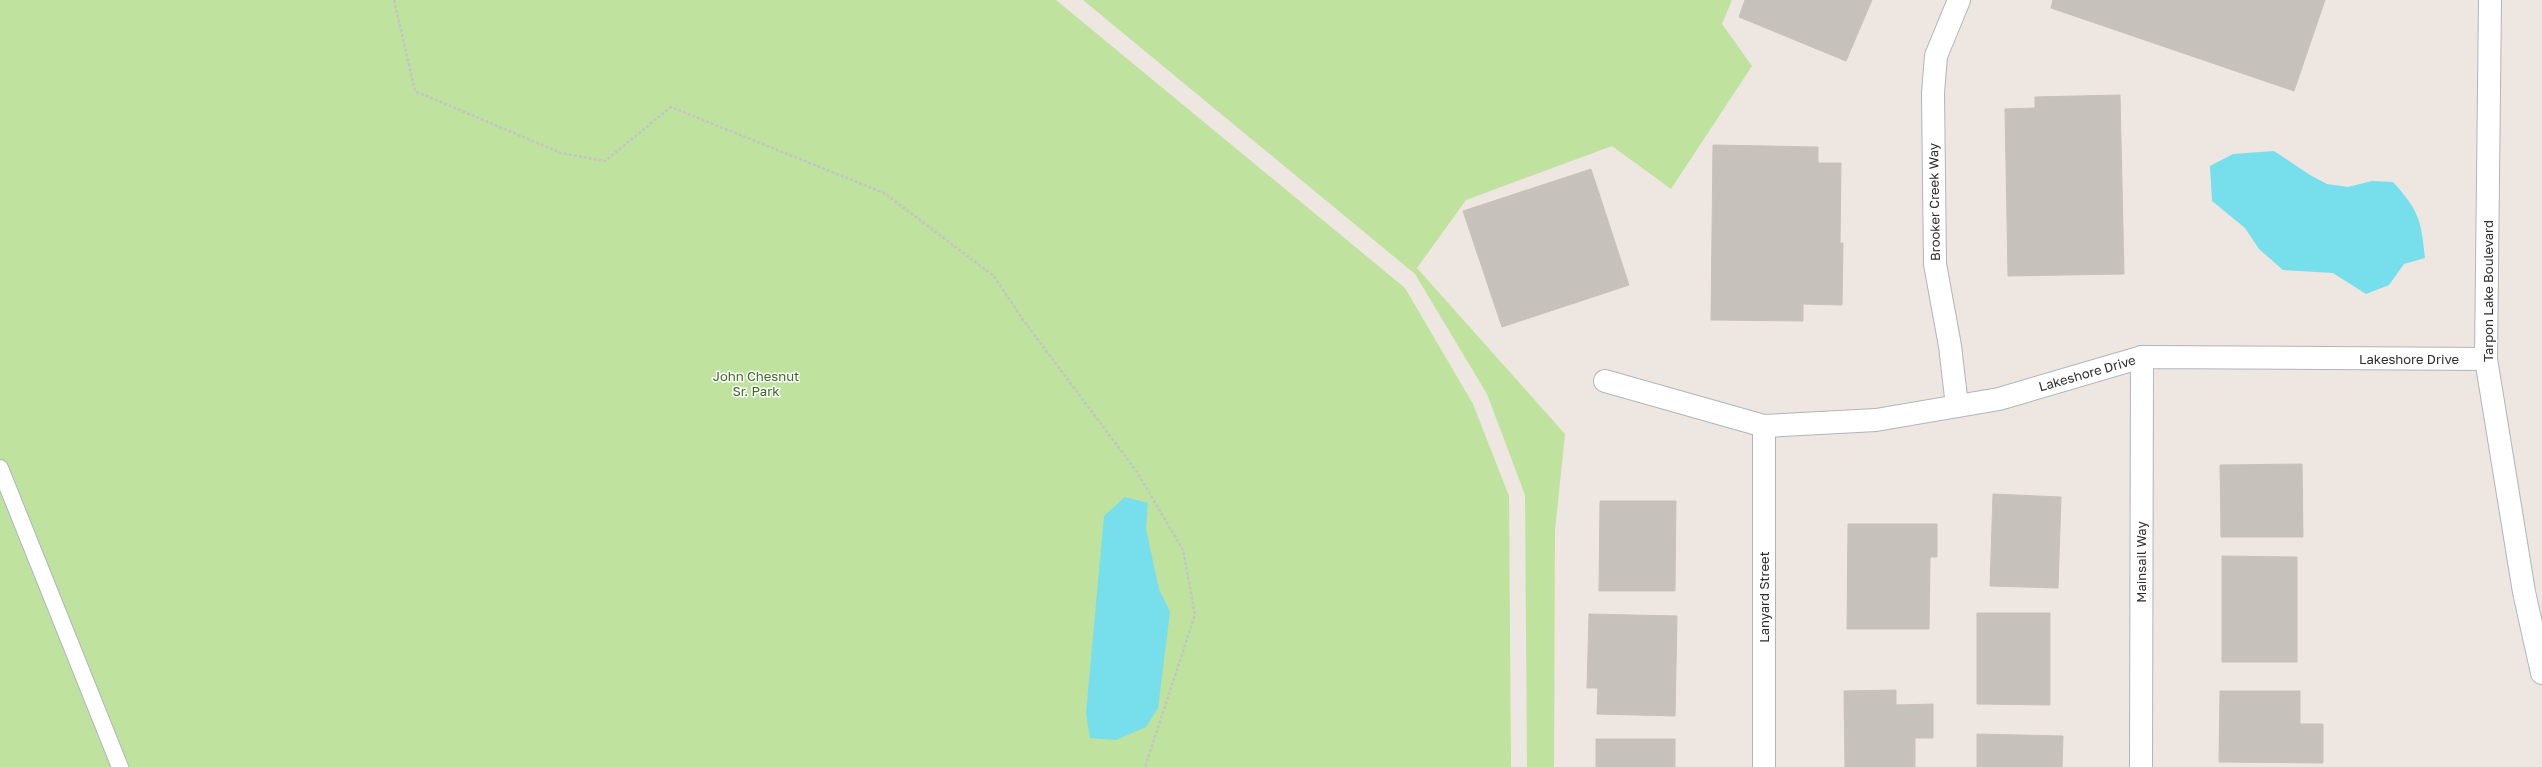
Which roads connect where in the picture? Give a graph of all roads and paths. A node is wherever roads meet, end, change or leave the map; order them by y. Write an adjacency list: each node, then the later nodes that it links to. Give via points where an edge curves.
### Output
1 (394, 0): 13 (path, via 415,91 561,153 605,161 671,107 884,193 994,276 1021,317 1137,472 1183,550 1195,615)
2 (1959, 0): 7 (street, Brooker Creek Way, via 1936,56 1933,93 1935,264 1950,346)
3 (2490, 0): 5 (street, Tarpon Lake Boulevard)
4 (2142, 357): 5 (street, Lakeshore Drive); 7 (street, Lakeshore Drive, via 1999,399); 15 (street, Mainsail Way)
5 (2486, 359): 11 (street, Tarpon Lake Boulevard, via 2524,592)
6 (1605, 381): 8 (street, Lakeshore Drive)
7 (1957, 406): 8 (street, Lakeshore Drive, via 1876,420)
8 (1764, 426): 14 (street, Lanyard Street)
9 (0, 468): 10 (lane)
10 (3, 485): 12 (lane)
11 (2542, 673)
12 (120, 767)
13 (1145, 767)
14 (1764, 767)
15 (2141, 767)

